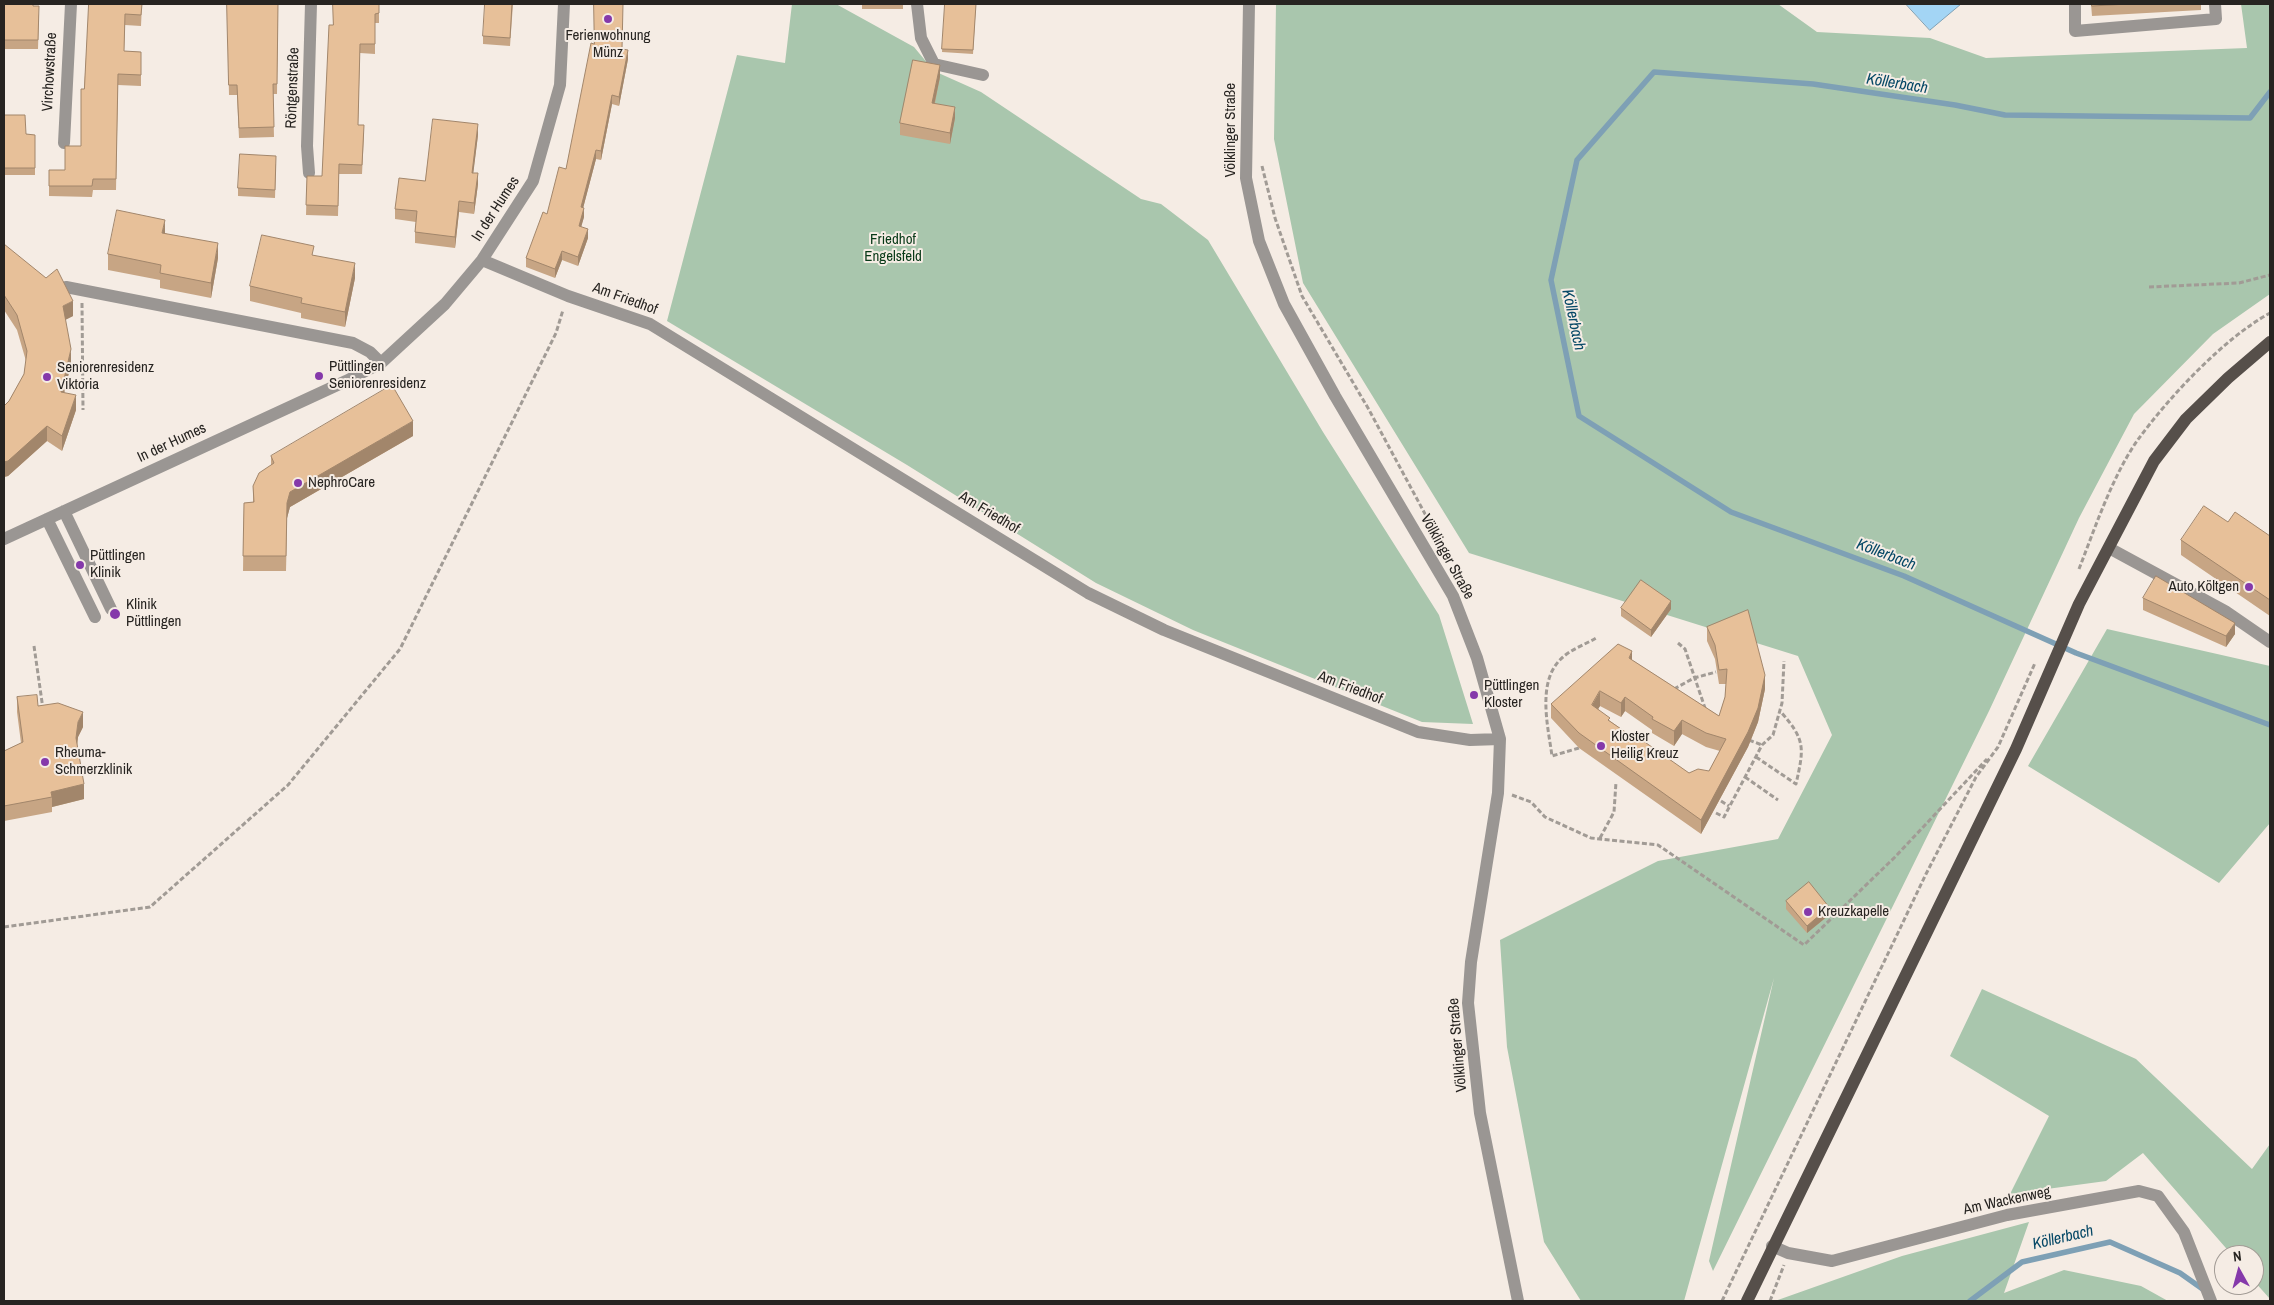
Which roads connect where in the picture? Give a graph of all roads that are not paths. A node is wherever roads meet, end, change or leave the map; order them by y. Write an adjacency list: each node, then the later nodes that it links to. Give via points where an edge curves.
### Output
1 (71, 4): 9 (street, Virchowstraße)
2 (311, 4): 10 (street, Röntgenstraße)
3 (564, 4): 11 (street, In der Humes, via 560,85 534,180)
4 (916, 4): 8 (street, via 921,38 934,64)
5 (1249, 4): 22 (street, Völklinger Straße, via 1246,178 1260,241 1284,304 1453,596 1477,658)
6 (2075, 4): 7 (street, via 2075,31 2216,19)
7 (2215, 4)
8 (983, 75)
9 (64, 143)
10 (309, 173)
11 (482, 260): 14 (street, In der Humes, via 445,304); 22 (street, Am Friedhof, via 568,296 650,324 1088,593 1164,630 1418,732 1470,740)
12 (66, 286): 14 (street, via 352,343)
13 (2270, 342): 18 (main road, via 2186,418 2154,461)
14 (381, 362): 15 (street, In der Humes)
15 (64, 511): 16 (street, In der Humes); 19 (street)
16 (47, 519): 17 (street, In der Humes); 20 (street)
17 (4, 539)
18 (2109, 548): 21 (street, via 2225,611); 23 (main road, via 2079,604 2016,749)
19 (111, 609)
20 (96, 617)
21 (2270, 642)
22 (1500, 739): 24 (street, Völklinger Straße, via 1498,793 1471,962 1468,1003 1480,1113)
23 (1772, 1246): 25 (main road); 26 (street, Am Wackenweg, via 1788,1253 1832,1261 2007,1215 2139,1191 2158,1196 2184,1232)
24 (1518, 1301)
25 (1747, 1301)
26 (2211, 1301)

